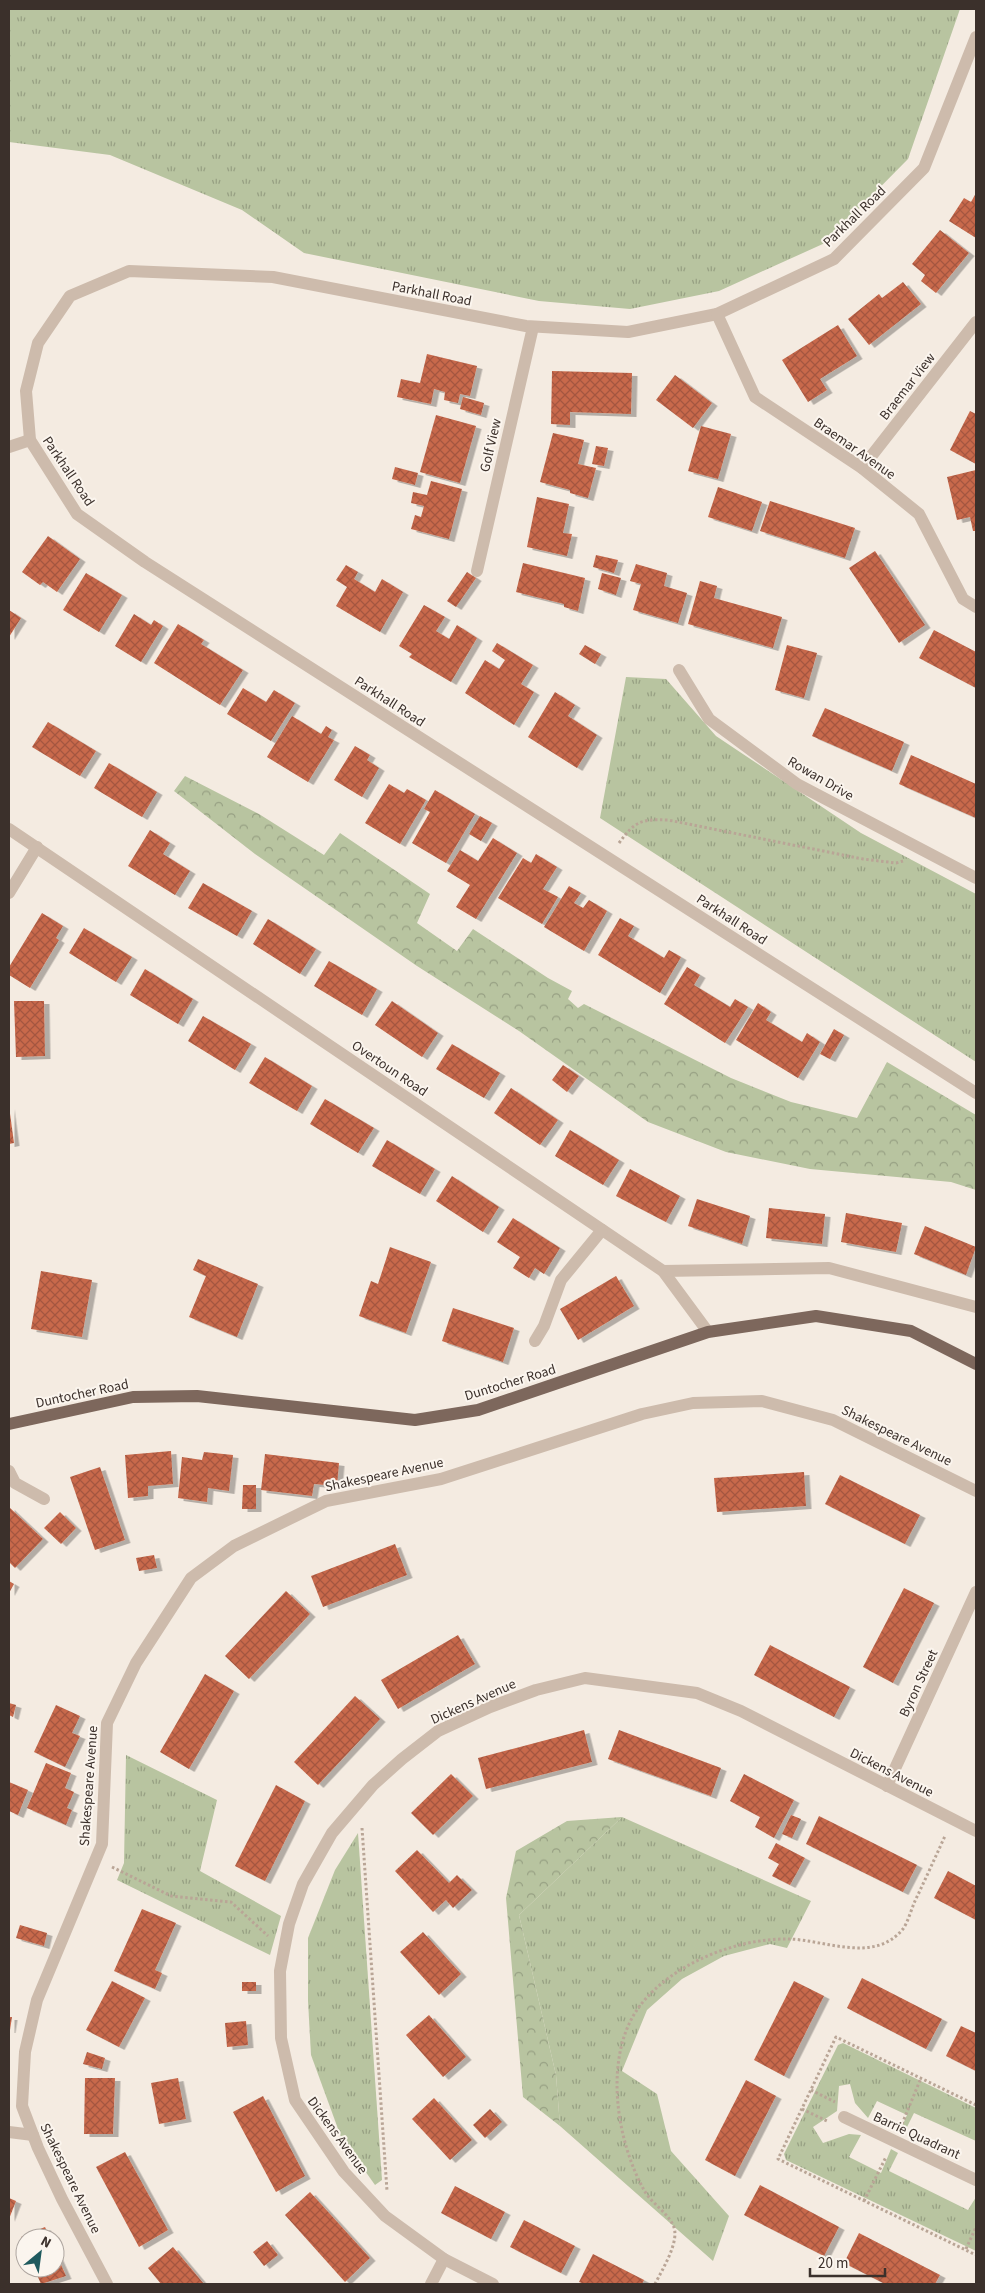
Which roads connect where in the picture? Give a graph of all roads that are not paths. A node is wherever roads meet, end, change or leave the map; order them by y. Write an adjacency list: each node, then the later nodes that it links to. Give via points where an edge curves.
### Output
1 (976, 37): 2 (street, Parkhall Road, via 924,168 834,259)
2 (717, 314): 4 (street, Parkhall Road, via 628,332); 7 (street, Braemar Avenue, via 755,397)
3 (976, 322): 7 (street, Braemar View)
4 (533, 327): 5 (street, Parkhall Road, via 273,277 129,272 70,296 38,343 26,391); 8 (street, Golf View)
5 (30, 440): 6 (street); 15 (street, Parkhall Road, via 77,514 145,562)
6 (9, 447)
7 (862, 468): 9 (street, Braemar Avenue, via 918,514 963,599)
8 (477, 571)
9 (976, 607)
10 (679, 670): 13 (street, Rowan Drive, via 709,718 797,784)
11 (9, 829): 12 (street, Overtoun Road)
12 (38, 847): 14 (street); 16 (street, Overtoun Road)
13 (976, 878)
14 (9, 893)
15 (976, 1094)
16 (602, 1230): 17 (street, Overtoun Road); 20 (street, via 562,1280)
17 (663, 1272): 18 (street, via 829,1268); 19 (street, Overtoun Road)
18 (976, 1307)
19 (708, 1332): 21 (main road, Duntocher Road, via 816,1316 911,1331); 22 (main road, Duntocher Road, via 478,1410 415,1420 198,1396 133,1397)
20 (535, 1341)
21 (976, 1364)
22 (9, 1424)
23 (9, 1471): 25 (street, via 16,1483)
24 (976, 1491): 31 (street, Shakespeare Avenue, via 833,1420 762,1401 693,1403 642,1414 440,1479 326,1501 234,1546 191,1578 136,1663 106,1723 102,1844 37,2000 25,2052 22,2106)
25 (44, 1499)
26 (976, 1592): 27 (street, Byron Street)
27 (887, 1786): 28 (street, Dickens Avenue); 33 (street, Dickens Avenue, via 741,1711 697,1693 585,1678 536,1690 438,1732 402,1759 360,1800 332,1833 303,1884 289,1924 280,1971 281,2038 295,2100 344,2172 385,2216)
28 (976, 1831)
29 (844, 2117): 32 (street, Barrie Quadrant)
30 (9, 2132): 31 (street)
31 (33, 2135): 34 (street, Shakespeare Avenue)
32 (976, 2180)
33 (444, 2259): 35 (street); 36 (street, Dickens Avenue)
34 (107, 2284)
35 (431, 2284)
36 (493, 2284)

